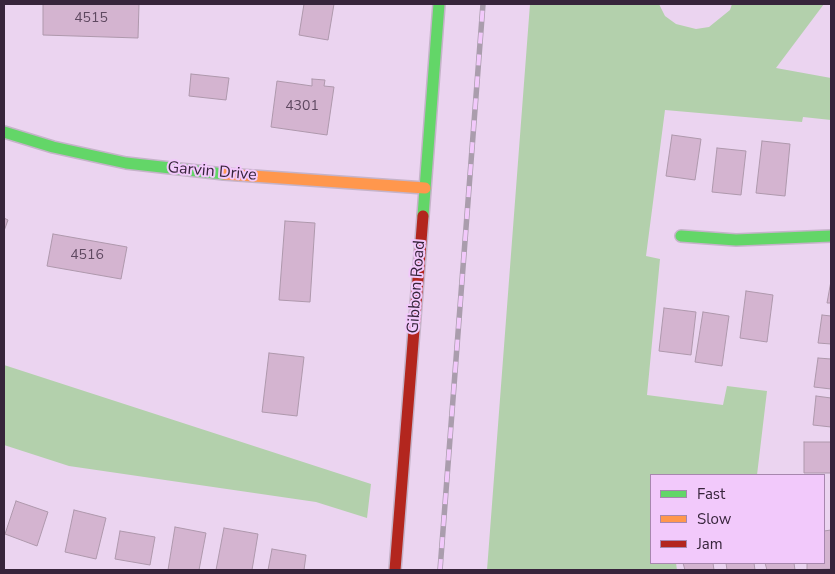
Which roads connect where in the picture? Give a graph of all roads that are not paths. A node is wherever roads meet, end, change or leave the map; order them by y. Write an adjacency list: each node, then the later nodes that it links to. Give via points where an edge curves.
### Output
1 (439, 4): 3 (street, Gibbon Road)
2 (4, 132): 3 (street, Garvin Drive, via 54,147 136,164 200,172)
3 (425, 188): 6 (street, Gibbon Road)
4 (681, 236): 5 (street, via 736,240)
5 (831, 236)
6 (395, 570)

